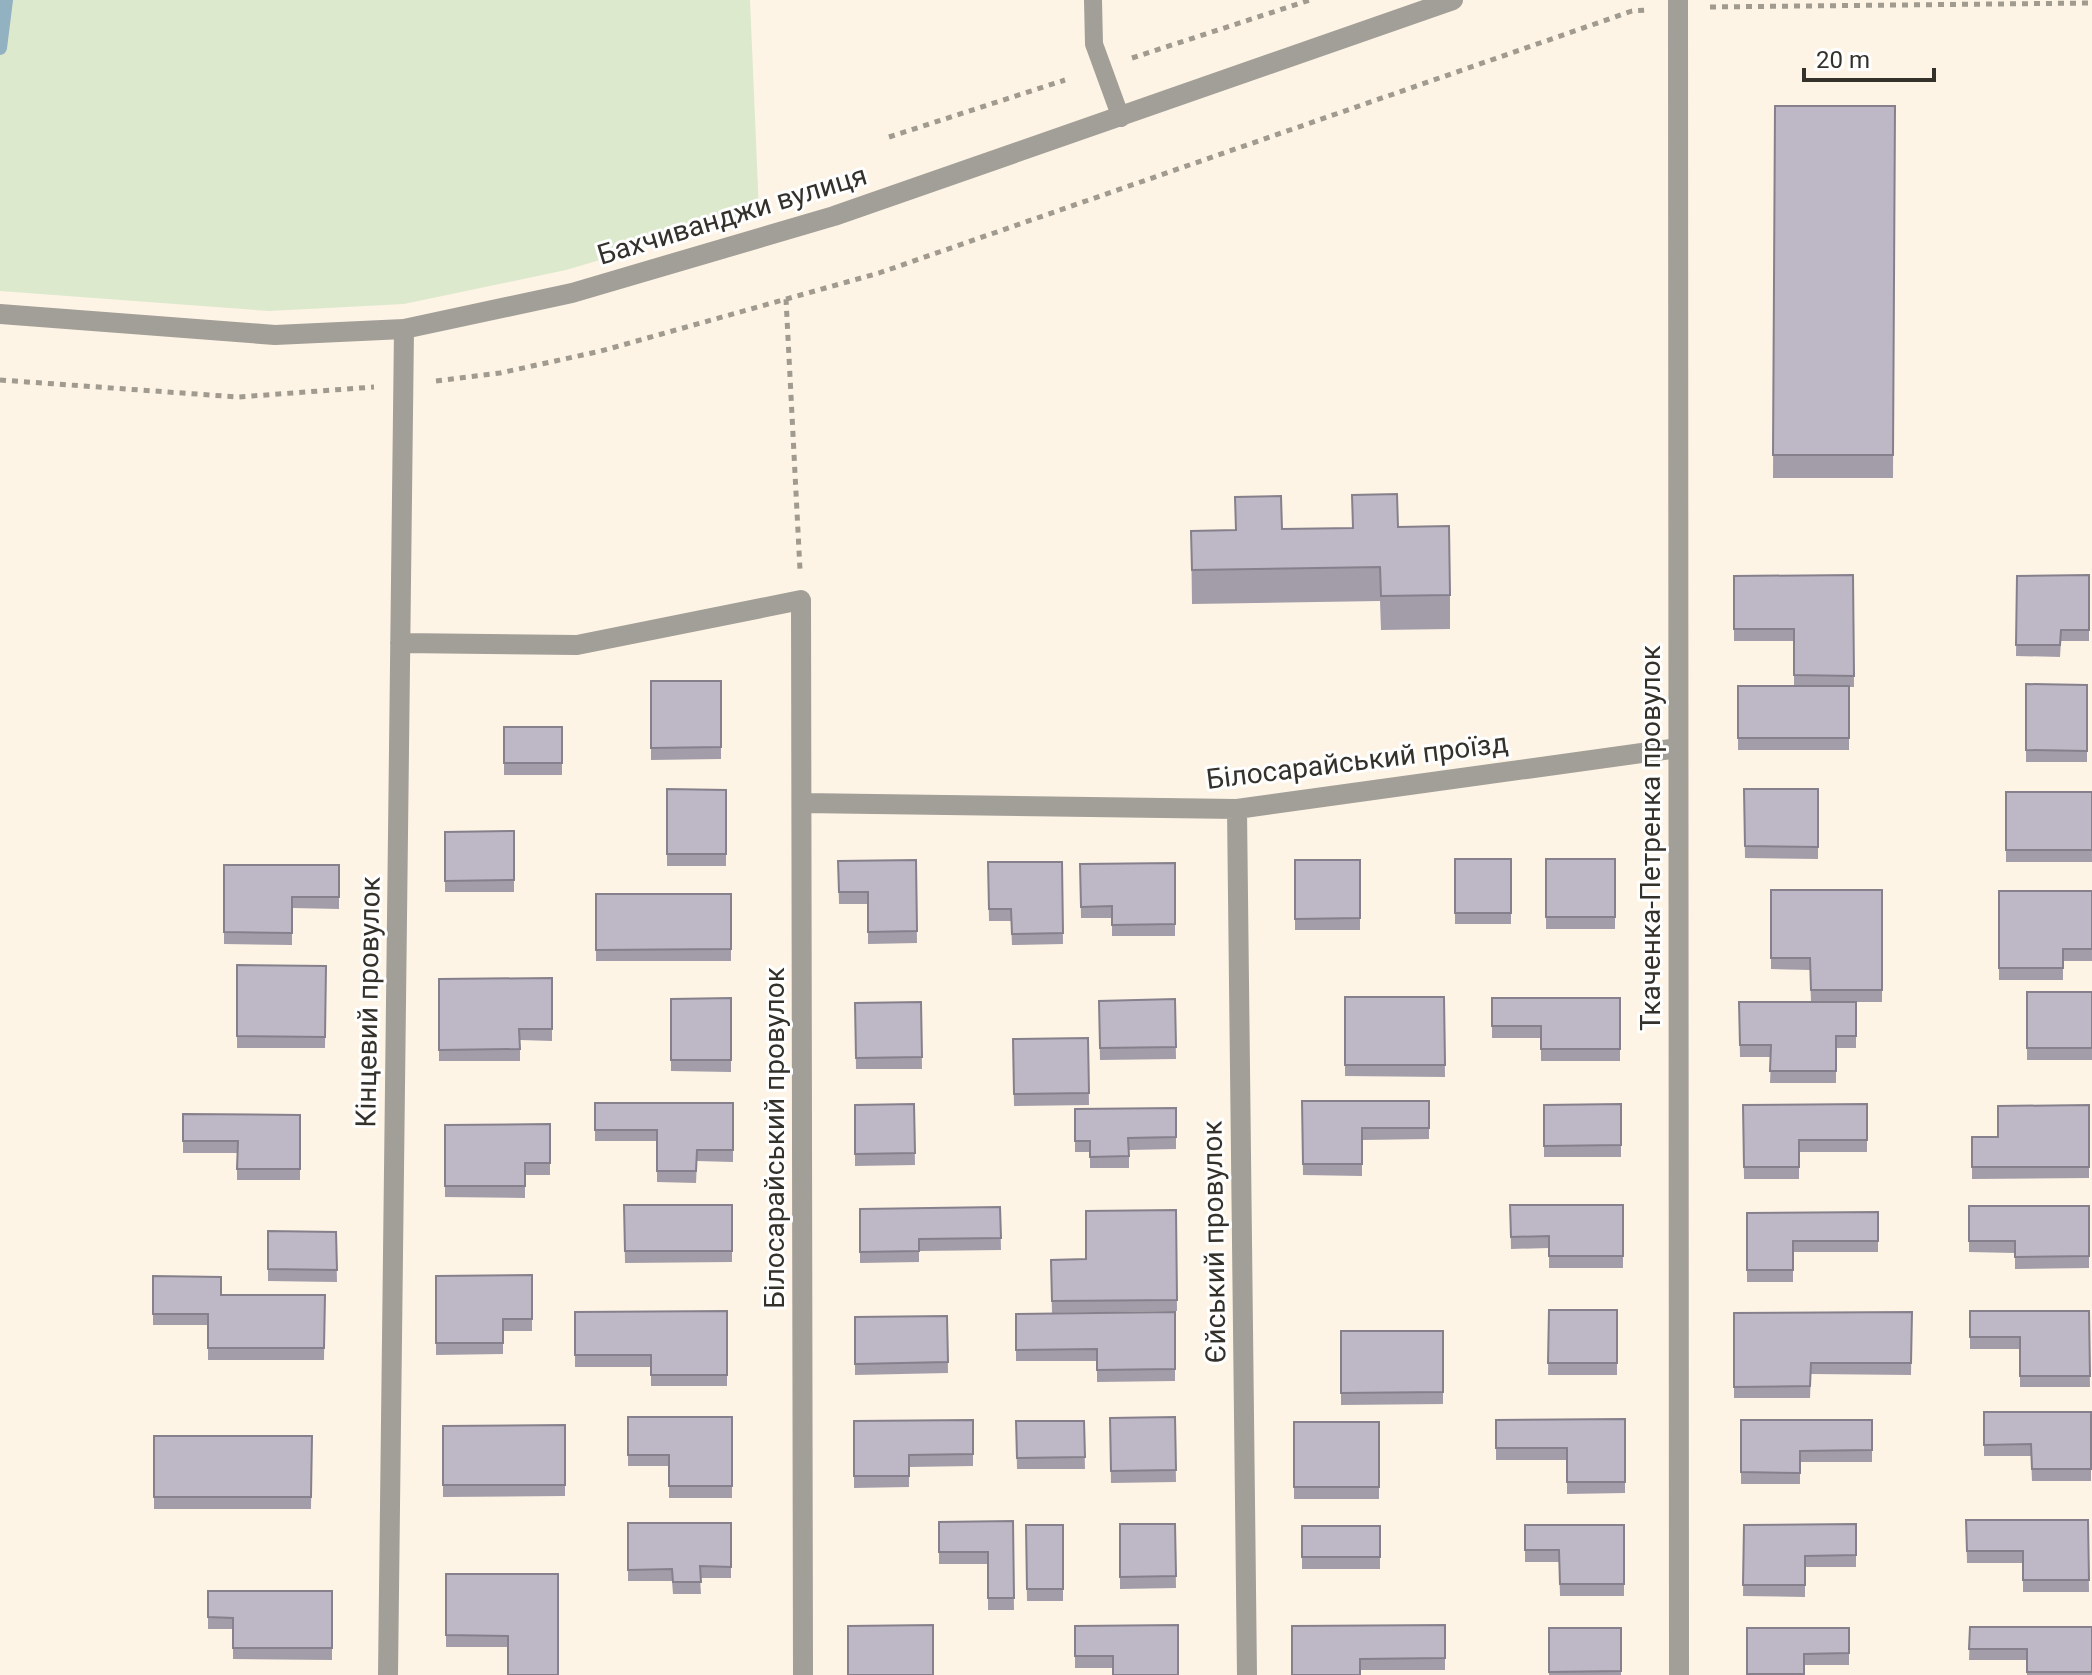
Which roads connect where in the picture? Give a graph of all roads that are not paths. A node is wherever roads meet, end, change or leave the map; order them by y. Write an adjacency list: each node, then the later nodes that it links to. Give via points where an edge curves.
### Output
1 (1093, 0): 4 (lane, via 1094,44)
2 (1453, 0): 4 (street, Бахчиванджи вулиця)
3 (1678, 4): 8 (street, Ткаченка-Петренка провулок)
4 (1121, 118): 6 (street, Бахчиванджи вулиця, via 834,216 601,285)
5 (0, 314): 6 (street, Бахчиванджи вулиця, via 268,335)
6 (404, 329): 7 (street, Кінцевий провулок)
7 (400, 643): 9 (street, Білосарайський провулок, via 577,645 801,600); 11 (street, Кінцевий провулок)
8 (1678, 748): 10 (street, Білосарайський проїзд); 14 (street, Ткаченка-Петренка провулок)
9 (802, 803): 10 (street, Білосарайський проїзд); 12 (street, Білосарайський провулок)
10 (1237, 809): 13 (street, Єйський провулок)
11 (388, 1675)
12 (803, 1675)
13 (1247, 1675)
14 (1679, 1675)

